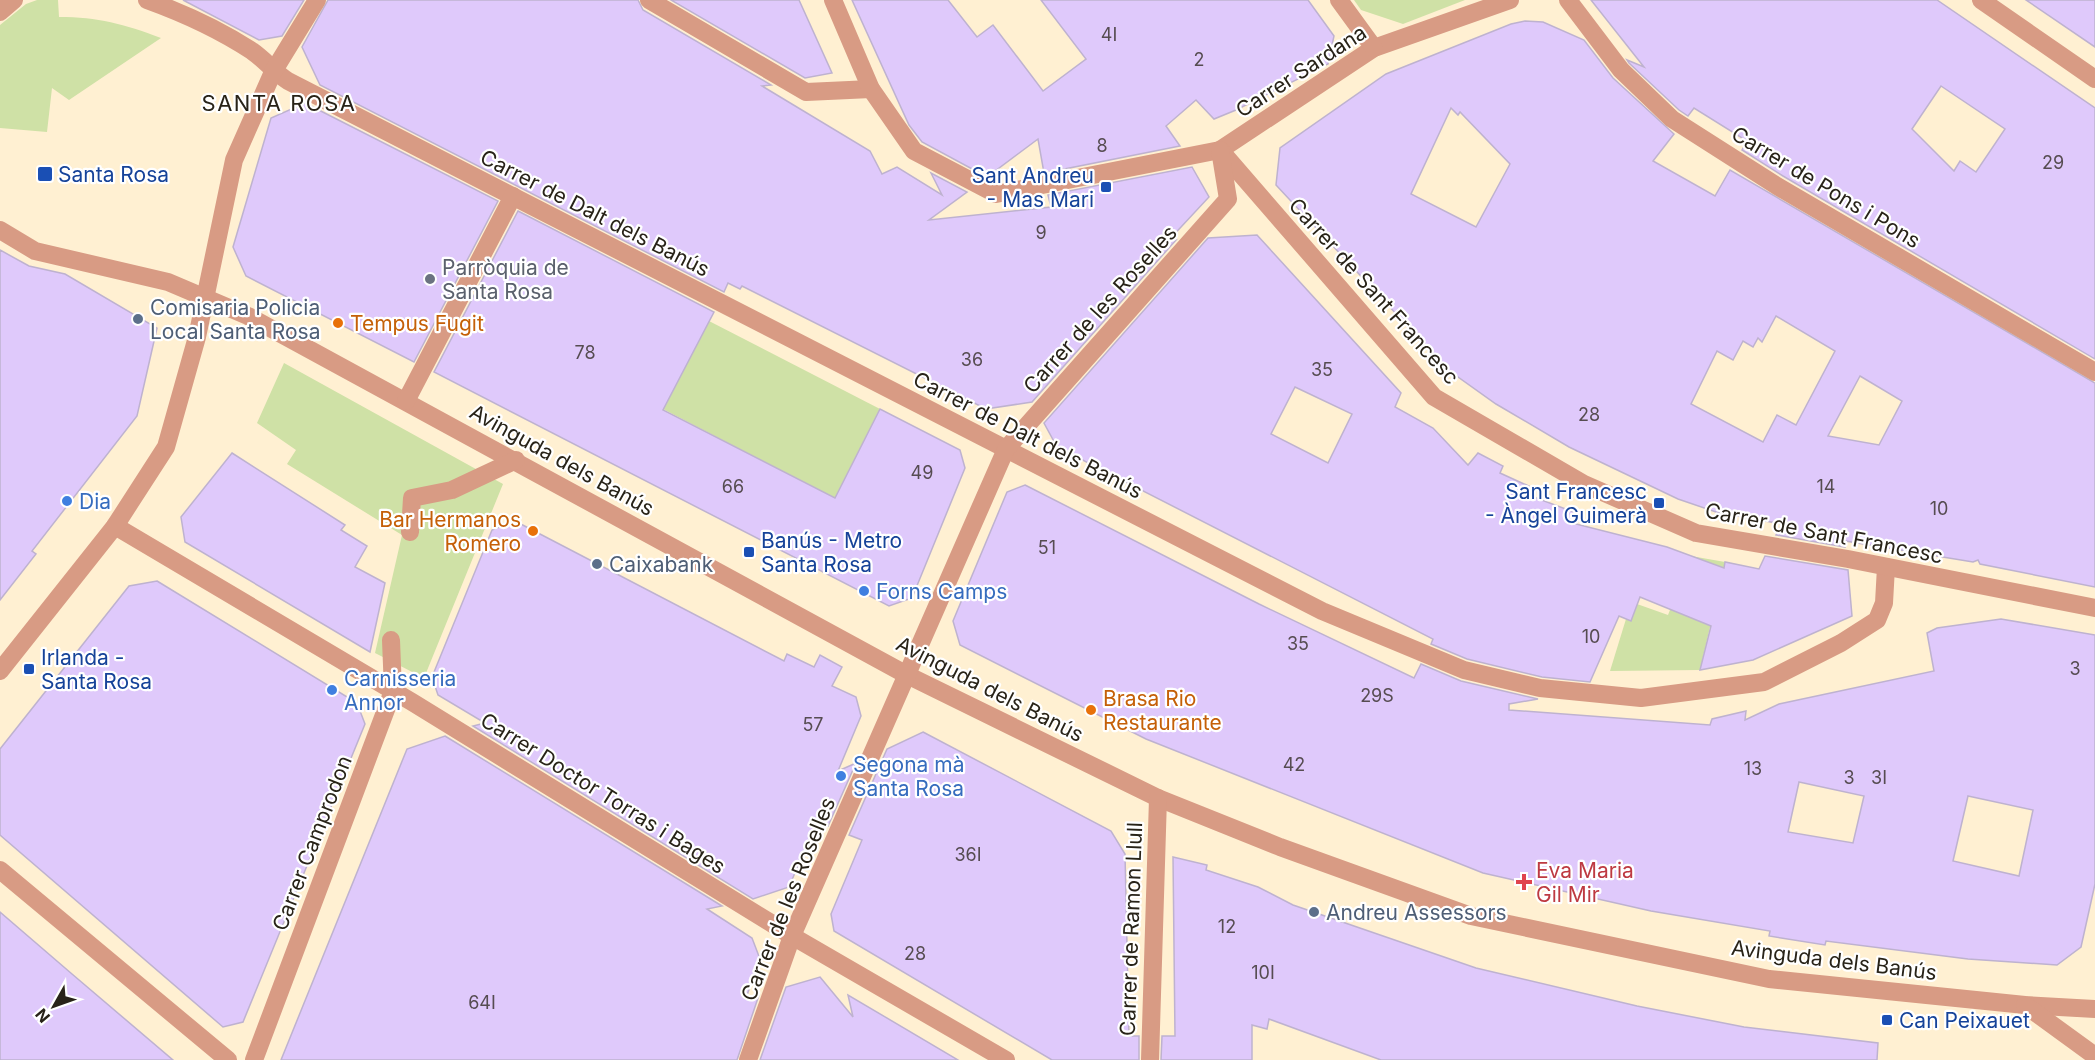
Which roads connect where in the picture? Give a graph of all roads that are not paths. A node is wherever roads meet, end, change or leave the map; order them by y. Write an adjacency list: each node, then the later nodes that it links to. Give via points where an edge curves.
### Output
1 (15, 0): 10 (street)
2 (147, 0): 12 (street, Carrer de Dalt dels Banús, via 179,12 254,52)
3 (316, 0): 12 (street)
4 (649, 0): 14 (street, via 806,92)
5 (833, 0): 14 (street)
6 (1339, 0): 11 (street)
7 (1510, 0): 11 (street, Carrer Sardana)
8 (1568, 0): 19 (street, Carrer de Pons i Pons, via 1621,70 1672,119 1777,186)
9 (1981, 0): 13 (street)
10 (0, 12)
11 (1374, 48): 15 (street, Carrer Sardana)
12 (273, 72): 16 (street, Carrer de Dalt dels Banús); 18 (street, via 234,160)
13 (2095, 79)
14 (871, 88): 15 (street, via 914,151 996,194)
15 (1220, 150): 21 (street, Carrer de les Roselles, via 1228,199); 25 (street, Carrer de Sant Francesc, via 1434,397 1584,484 1696,533)
16 (513, 196): 20 (street); 21 (street, Carrer de Dalt dels Banús)
17 (0, 230): 18 (street, Avinguda dels Banús, via 35,250 168,282)
18 (204, 298): 20 (street, Avinguda dels Banús, via 248,316); 23 (street, via 166,447)
19 (2095, 372)
20 (406, 401): 22 (street, Avinguda dels Banús)
21 (1006, 449): 25 (street, Carrer de Dalt dels Banús, via 1322,611 1464,670 1540,688 1641,698 1764,682 1878,620 1884,603); 29 (street, Carrer de les Roselles)
22 (516, 460): 24 (street, via 452,489 412,498); 29 (street, Avinguda dels Banús)
23 (115, 526): 28 (street); 30 (street, Carrer Doctor Torras i Bages)
24 (410, 532)
25 (1886, 567): 26 (street, Carrer de Sant Francesc)
26 (2095, 608)
27 (391, 640): 30 (street, Carrer Camprodon)
28 (0, 671)
29 (907, 675): 31 (street, Avinguda dels Banús); 33 (street, Carrer de les Roselles)
30 (393, 691): 33 (street, Carrer Doctor Torras i Bages); 38 (street, Carrer Camprodon)
31 (1158, 798): 34 (street, Avinguda dels Banús, via 1471,916 1769,979); 41 (street, Carrer de Ramon Llull)
32 (0, 870): 37 (street)
33 (792, 936): 39 (street, Carrer de les Roselles); 40 (street, Carrer Doctor Torras i Bages)
34 (2025, 1005): 35 (street, Avinguda dels Banús); 36 (street)
35 (2095, 1009)
36 (2095, 1056)
37 (228, 1060)
38 (254, 1060)
39 (748, 1060)
40 (1006, 1060)
41 (1150, 1060)

